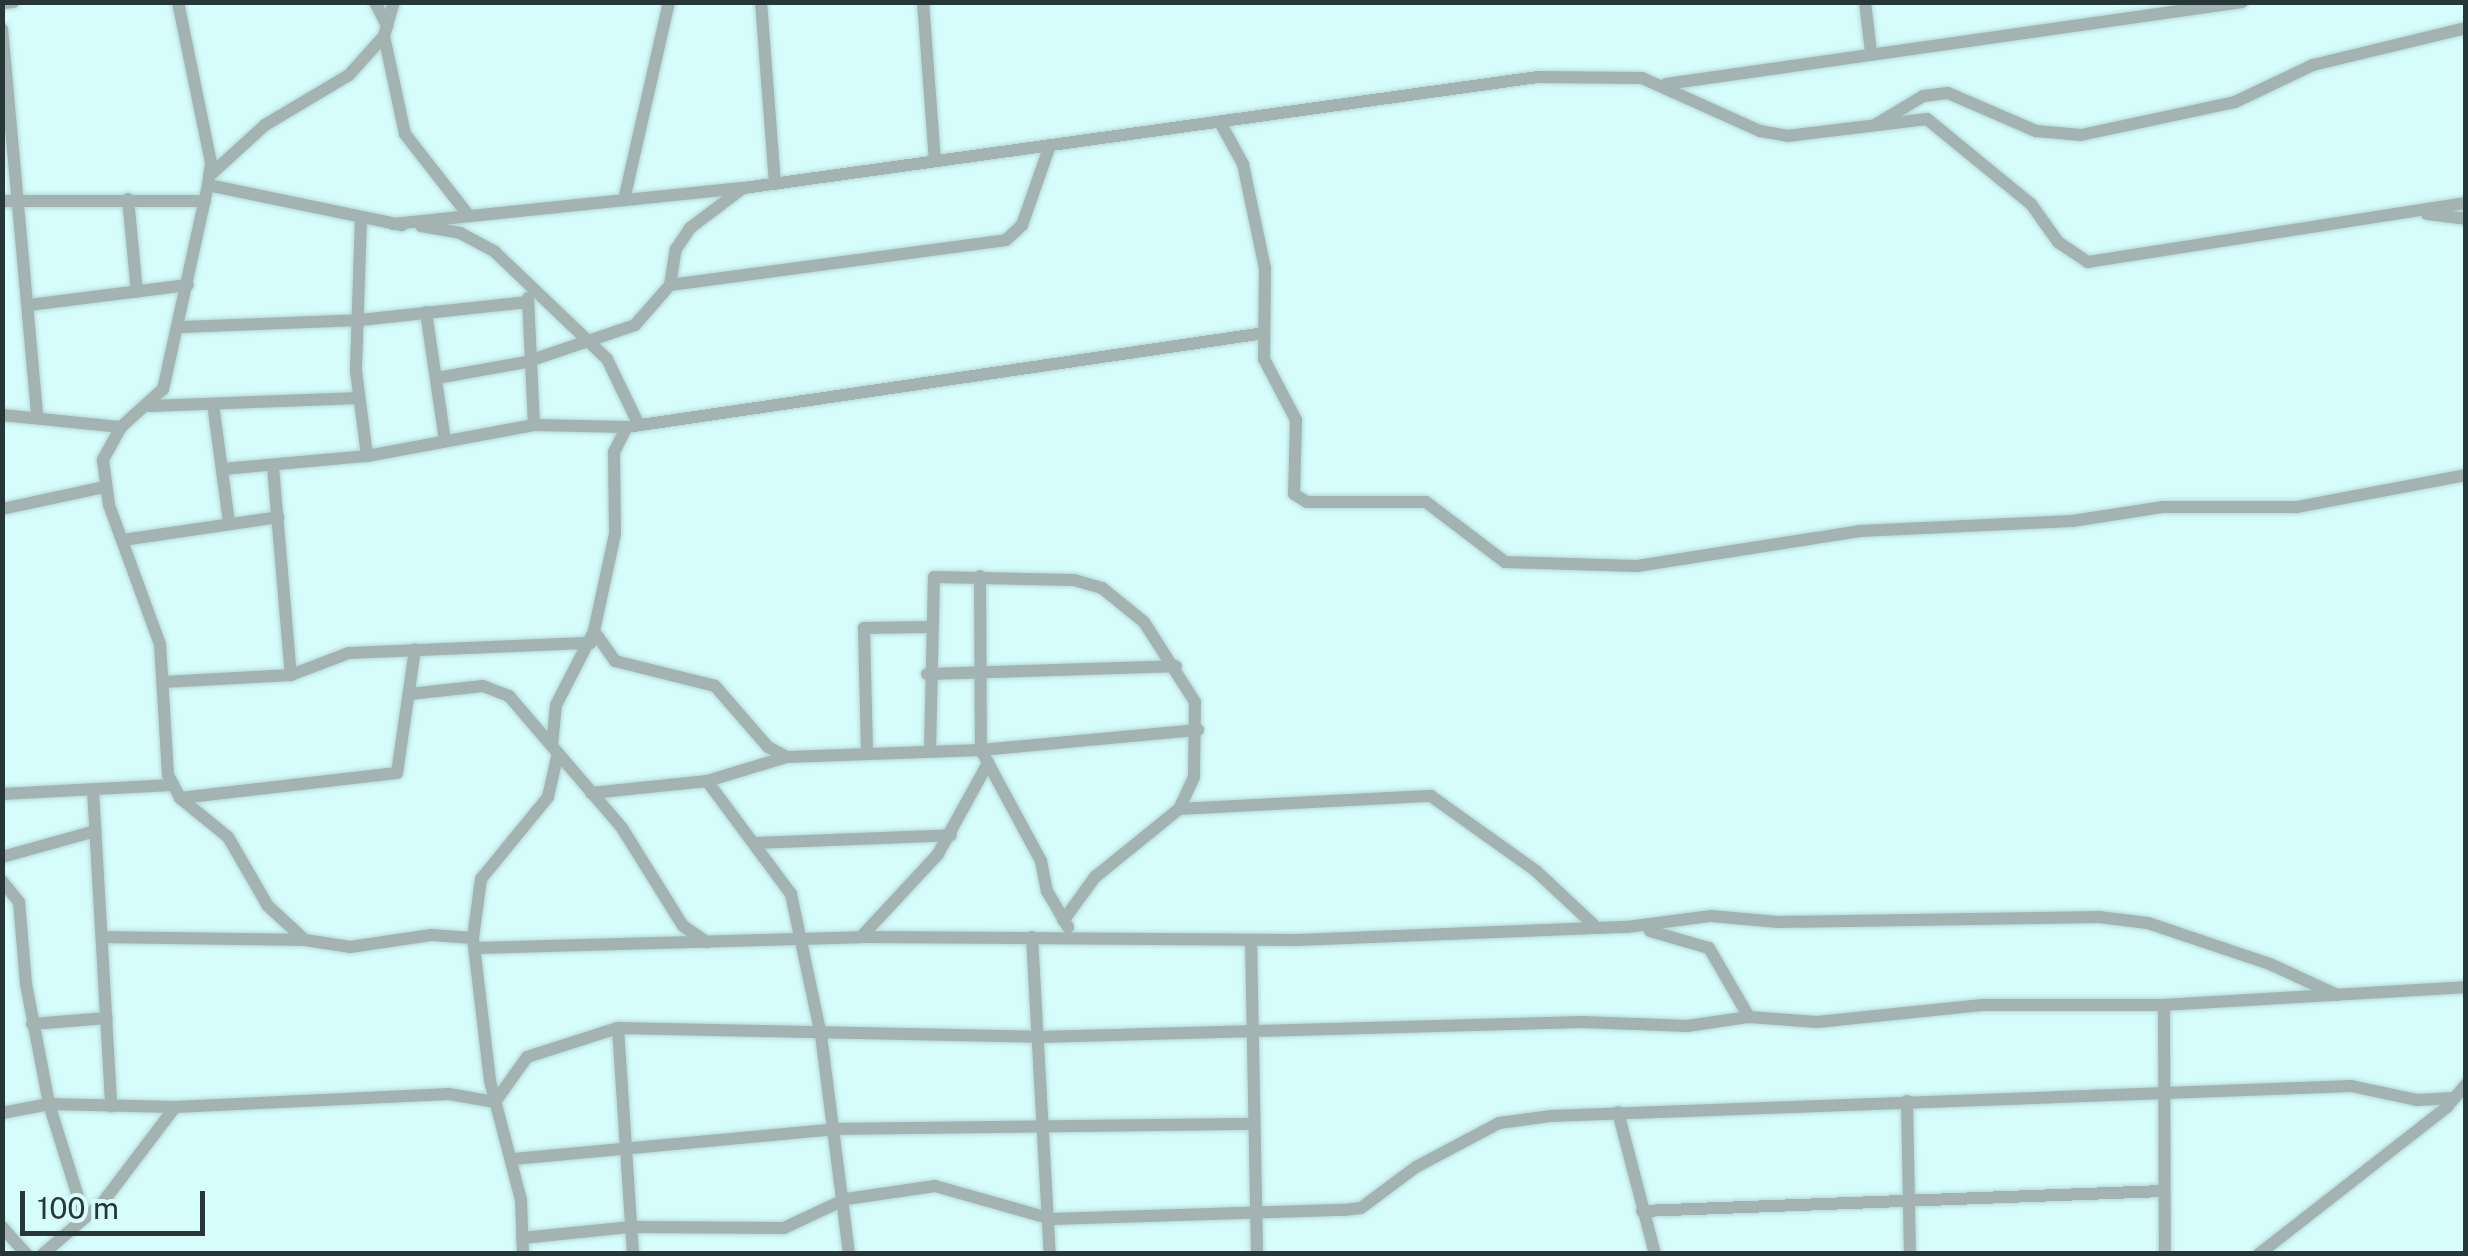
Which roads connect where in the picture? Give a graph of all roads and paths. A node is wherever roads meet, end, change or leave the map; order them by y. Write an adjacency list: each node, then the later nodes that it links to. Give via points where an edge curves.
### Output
1 (13, 2): 10 (street)
2 (178, 2): 21 (street)
3 (375, 2): 13 (street)
4 (394, 2): 13 (street)
5 (669, 2): 26 (street)
6 (761, 2): 22 (street)
7 (923, 2): 20 (street)
8 (1865, 2): 14 (street)
9 (2242, 2): 14 (street)
10 (2, 3)
11 (2466, 28): 17 (street, via 2314,65 2235,102 2081,135 2036,131 1948,93 1923,96)
12 (2, 29): 19 (street)
13 (386, 31): 21 (street, via 350,74 266,125); 31 (street, via 405,134)
14 (1871, 52): 15 (street)
15 (1666, 84): 16 (street, via 1629,76 1474,82); 17 (street, via 1760,131)
16 (1221, 124): 18 (street); 44 (street, via 1243,164 1265,268)
17 (1864, 132): 30 (street, via 1927,119 2031,204 2058,242 2088,262)
18 (1048, 148): 20 (street); 36 (street, via 1022,225 1006,240)
19 (9, 154): 24 (street)
20 (935, 160): 22 (street)
21 (209, 180): 28 (street); 32 (street)
22 (775, 183): 23 (street)
23 (744, 188): 26 (street); 36 (street, via 683,237)
24 (21, 199): 25 (street); 27 (street); 40 (street)
25 (128, 199): 28 (street); 38 (street)
26 (624, 200): 31 (street)
27 (2, 201)
28 (205, 201): 35 (street)
29 (2466, 203): 30 (street)
30 (2410, 211): 33 (street)
31 (469, 216): 34 (street)
32 (360, 217): 34 (street); 42 (street)
33 (2466, 219)
34 (394, 224): 37 (street, via 480,242)
35 (188, 285): 38 (street); 43 (street)
36 (670, 285): 45 (street, via 634,325)
37 (528, 286): 39 (street); 45 (street)
38 (138, 292): 40 (street)
39 (528, 302): 41 (street); 46 (street)
40 (29, 305): 54 (street)
41 (426, 312): 42 (street); 47 (street)
42 (360, 320): 43 (street); 48 (street)
43 (181, 327): 50 (street, via 163,389)
44 (1264, 333): 55 (street, via 1013,375); 62 (street, via 1264,359 1296,420 1294,494 1300,500 1416,499 1442,510 1494,556 1520,565 1637,566 1860,531 2072,521 2162,506 2297,506)
45 (592, 344): 46 (street); 55 (street, via 607,358)
46 (526, 362): 47 (street); 56 (street)
47 (437, 378): 58 (street)
48 (359, 398): 49 (street); 59 (street)
49 (213, 404): 50 (street); 61 (street)
50 (150, 406): 57 (street)
51 (2, 407): 52 (street)
52 (18, 414): 53 (street); 54 (street)
53 (2, 415)
54 (37, 415): 57 (street)
55 (632, 424): 56 (street); 70 (street, via 614,452 616,534)
56 (534, 426): 58 (street)
57 (121, 427): 63 (street, via 107,445)
58 (445, 440): 59 (street)
59 (367, 456): 60 (street)
60 (273, 467): 61 (street); 65 (street)
61 (223, 470): 66 (street)
62 (2466, 475)
63 (104, 487): 64 (street); 67 (street)
64 (2, 509)
65 (278, 517): 66 (street); 75 (street)
66 (228, 523): 67 (street)
67 (123, 540): 76 (street, via 160,644)
68 (980, 576): 69 (street, via 934,576); 72 (street, via 1074,580 1102,588 1128,605); 73 (street)
69 (928, 627): 74 (street); 81 (street, via 864,628)
70 (592, 637): 71 (street); 80 (street, via 556,705); 83 (street, via 615,661 715,686 768,748)
71 (415, 649): 75 (street, via 334,655); 77 (street)
72 (1176, 666): 73 (street); 78 (street, via 1195,702)
73 (980, 672): 74 (street); 82 (street)
74 (927, 674): 79 (street)
75 (291, 675): 76 (street)
76 (163, 682): 85 (street)
77 (410, 694): 80 (street, via 496,688); 89 (street, via 397,773)
78 (1198, 730): 82 (street); 90 (street, via 1194,777)
79 (930, 750): 81 (street); 82 (street)
80 (554, 751): 87 (street); 107 (street, via 548,797 481,879)
81 (867, 752): 83 (street)
82 (984, 756): 92 (street); 96 (street, via 1040,860 1046,891)
83 (788, 757): 84 (street)
84 (707, 780): 87 (street); 93 (street)
85 (172, 785): 86 (street); 89 (street)
86 (93, 790): 88 (street); 91 (street)
87 (591, 793): 105 (street, via 653,870 673,912)
88 (2, 794)
89 (180, 798): 103 (street, via 228,837 268,906)
90 (1179, 810): 96 (street, via 1095,877); 98 (street, via 1431,796 1536,871)
91 (95, 832): 94 (street); 100 (street)
92 (951, 836): 93 (street); 101 (street)
93 (755, 844): 106 (street, via 791,894)
94 (2, 857)
95 (2, 881): 113 (street, via 18,902)
96 (1064, 921): 102 (street)
97 (1628, 927): 98 (street); 109 (street, via 1711,916 1778,922 2100,916 2148,923 2270,964); 111 (street, via 1709,948)
98 (1597, 928): 104 (street)
99 (1032, 936): 101 (street); 102 (street); 117 (street)
100 (102, 937): 103 (street); 112 (street)
101 (862, 938): 106 (street)
102 (1074, 938): 104 (street)
103 (305, 940): 107 (street, via 350,947 431,935)
104 (1251, 940): 115 (street)
105 (707, 942): 106 (street); 107 (street)
106 (798, 942): 116 (street)
107 (475, 943): 122 (street)
108 (2466, 988): 109 (street)
109 (2339, 996): 110 (street)
110 (2164, 1004): 111 (street, via 1982,1005 1817,1022); 119 (street)
111 (1749, 1017): 115 (street, via 1687,1026)
112 (106, 1018): 113 (street); 124 (street)
113 (32, 1024): 123 (street)
114 (618, 1028): 116 (street); 122 (street, via 527,1057); 131 (street)
115 (1250, 1031): 117 (street); 128 (street)
116 (821, 1035): 117 (street); 130 (street)
117 (1038, 1037): 129 (street)
118 (2466, 1084): 120 (street)
119 (2161, 1096): 120 (street, via 2351,1086 2417,1100); 121 (street); 133 (street)
120 (2454, 1098): 153 (street)
121 (1907, 1101): 126 (street); 135 (street)
122 (495, 1102): 125 (street, via 449,1094); 132 (street)
123 (48, 1104): 124 (street); 127 (street); 138 (street)
124 (111, 1106): 125 (street)
125 (176, 1108): 138 (street, via 103,1202)
126 (1618, 1112): 136 (street, via 1499,1124 1416,1166 1362,1208); 137 (street)
127 (2, 1113)
128 (1253, 1124): 129 (street); 136 (street)
129 (1045, 1128): 130 (street); 139 (street)
130 (836, 1129): 131 (street); 134 (street)
131 (626, 1145): 132 (street); 141 (street)
132 (514, 1159): 142 (street)
133 (2163, 1191): 135 (street); 152 (street)
134 (846, 1200): 139 (street, via 934,1186); 141 (street, via 784,1228); 147 (street)
135 (1909, 1201): 137 (street); 151 (street)
136 (1255, 1211): 139 (street); 149 (street)
137 (1642, 1211): 150 (street)
138 (84, 1216): 144 (street)
139 (1052, 1219): 148 (street)
140 (2, 1227): 143 (street)
141 (631, 1227): 142 (street); 146 (street)
142 (522, 1238): 145 (street)
143 (26, 1254)
144 (44, 1254)
145 (523, 1254)
146 (632, 1254)
147 (848, 1254)
148 (1050, 1254)
149 (1258, 1254)
150 (1654, 1254)
151 (1910, 1254)
152 (2165, 1254)
153 (2259, 1254)

